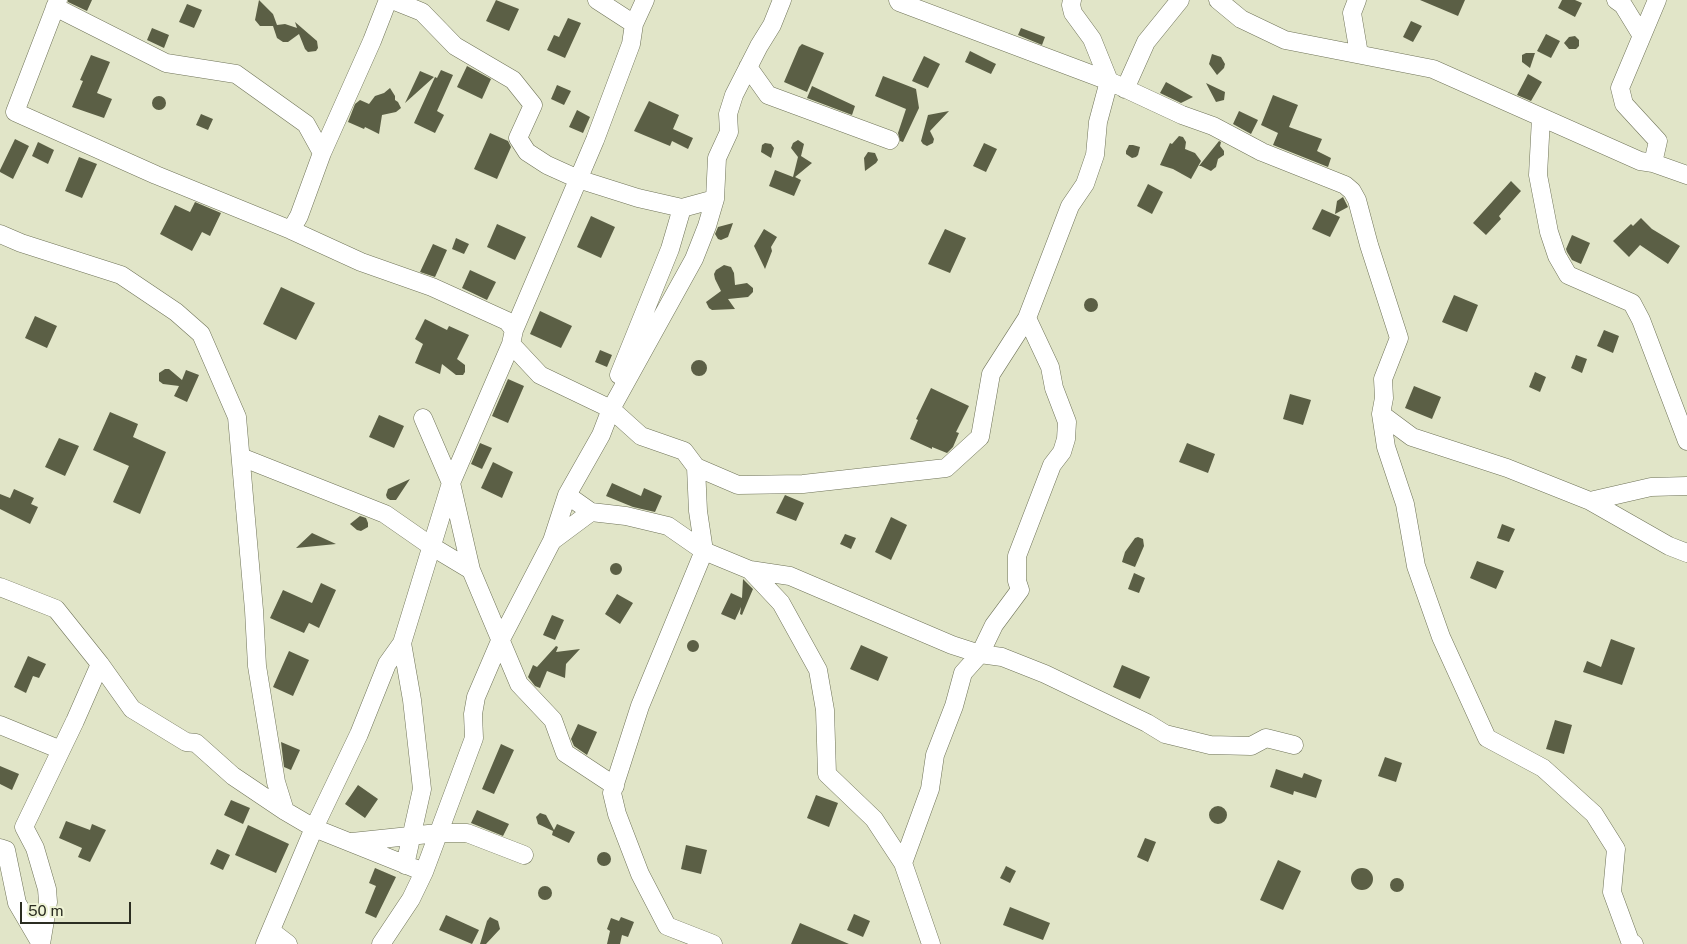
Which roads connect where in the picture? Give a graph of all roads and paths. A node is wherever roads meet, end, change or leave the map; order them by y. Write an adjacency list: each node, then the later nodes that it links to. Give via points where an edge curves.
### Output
1 (390, 0): 20 (street); 23 (street, via 422,12 455,46 513,80 533,105 518,138 527,152)
2 (597, 0): 13 (street)
3 (645, 0): 13 (street)
4 (782, 0): 16 (street)
5 (898, 0): 17 (street)
6 (1072, 0): 17 (street, via 1073,13 1092,39)
7 (1180, 0): 17 (street)
8 (1218, 0): 15 (street, via 1242,19 1285,40)
9 (1357, 0): 15 (street, via 1352,13)
10 (1616, 0): 14 (street, via 1623,5)
11 (1657, 0): 14 (street)
12 (56, 4): 20 (street, via 166,63 236,74 306,124); 26 (street, via 15,112)
13 (634, 24): 23 (street, via 631,44)
14 (1642, 36): 21 (street, via 1620,88 1624,104 1658,141)
15 (1359, 54): 18 (street, via 1433,69)
16 (748, 67): 19 (street, via 768,95); 24 (street, via 728,114 729,132 717,158)
17 (1117, 85): 28 (street, via 1098,122 1095,155 1084,184 1070,206); 31 (street, via 1213,126 1262,152 1345,185 1352,191 1399,338 1383,379)
18 (1541, 118): 21 (street, via 1640,161); 33 (street, via 1538,176 1548,232 1557,256 1568,275 1632,303)
19 (890, 140)
20 (322, 153): 26 (street)
21 (1654, 163): 22 (street)
22 (1687, 174)
23 (578, 179): 25 (street); 29 (street)
24 (715, 199): 25 (street); 30 (street, via 694,259)
25 (682, 208): 30 (street, via 670,249 617,380)
26 (291, 230): 29 (street, via 507,321)
27 (0, 234): 34 (street, via 21,244 121,275 176,312 201,334 237,417)
28 (1027, 318): 35 (street, via 991,374 980,437 946,468 804,484 738,486); 50 (street, via 1050,367 1067,422 1066,439 1062,452 1052,465 1017,556 1020,590 994,625)
29 (512, 337): 30 (street, via 540,375); 36 (street)
30 (611, 409): 35 (street, via 641,436 684,451); 38 (street, via 601,435)
31 (1381, 414): 39 (street, via 1412,437 1507,468); 72 (street, via 1386,446 1405,504 1416,566 1441,637 1487,738 1543,768 1594,814 1616,849 1612,892 1630,941)
32 (423, 418): 36 (street)
33 (1687, 441)
34 (241, 457): 42 (street, via 385,514); 56 (street, via 257,666 272,764)
35 (696, 467): 43 (street)
36 (451, 483): 42 (street); 45 (street)
37 (1687, 486): 39 (street, via 1651,487)
38 (567, 495): 40 (street); 41 (street)
39 (1590, 501): 44 (street)
40 (591, 512): 41 (street); 43 (street, via 668,526)
41 (552, 541): 48 (street)
42 (431, 546): 45 (street); 49 (street)
43 (704, 551): 46 (street); 55 (street, via 640,706)
44 (1687, 553)
45 (471, 570): 48 (street)
46 (750, 570): 50 (street, via 790,576); 63 (street, via 781,603 818,670 825,710 827,774 874,819)
47 (0, 588): 51 (street, via 56,609)
48 (500, 641): 55 (street, via 520,684 553,720 565,753); 58 (street, via 476,697 474,738)
49 (402, 643): 57 (street, via 387,664 359,734); 59 (street, via 422,789)
50 (980, 654): 53 (street, via 1002,657 1045,674 1165,734 1210,746 1251,746 1266,738); 63 (street, via 963,672 935,755 930,788)
51 (100, 664): 54 (street); 56 (street, via 132,709 186,742 196,743 233,776)
52 (0, 725): 54 (street)
53 (1294, 745)
54 (61, 750): 67 (street, via 24,827 35,848 47,889)
55 (615, 786): 70 (street, via 612,793 617,814 640,874 667,926)
56 (284, 811): 57 (street)
57 (314, 828): 60 (street); 66 (street)
58 (438, 833): 59 (street); 62 (street, via 467,833); 65 (street)
59 (411, 836): 60 (street); 64 (street)
60 (350, 842): 64 (street)
61 (0, 848): 67 (street, via 6,850 17,903)
62 (524, 854)
63 (903, 863): 71 (street)
64 (405, 864): 65 (street)
65 (424, 872): 69 (street, via 411,899)
66 (268, 938): 68 (street)
67 (41, 944)
68 (288, 944)
69 (381, 944)
70 (713, 944)
71 (931, 944)
72 (1634, 944)

